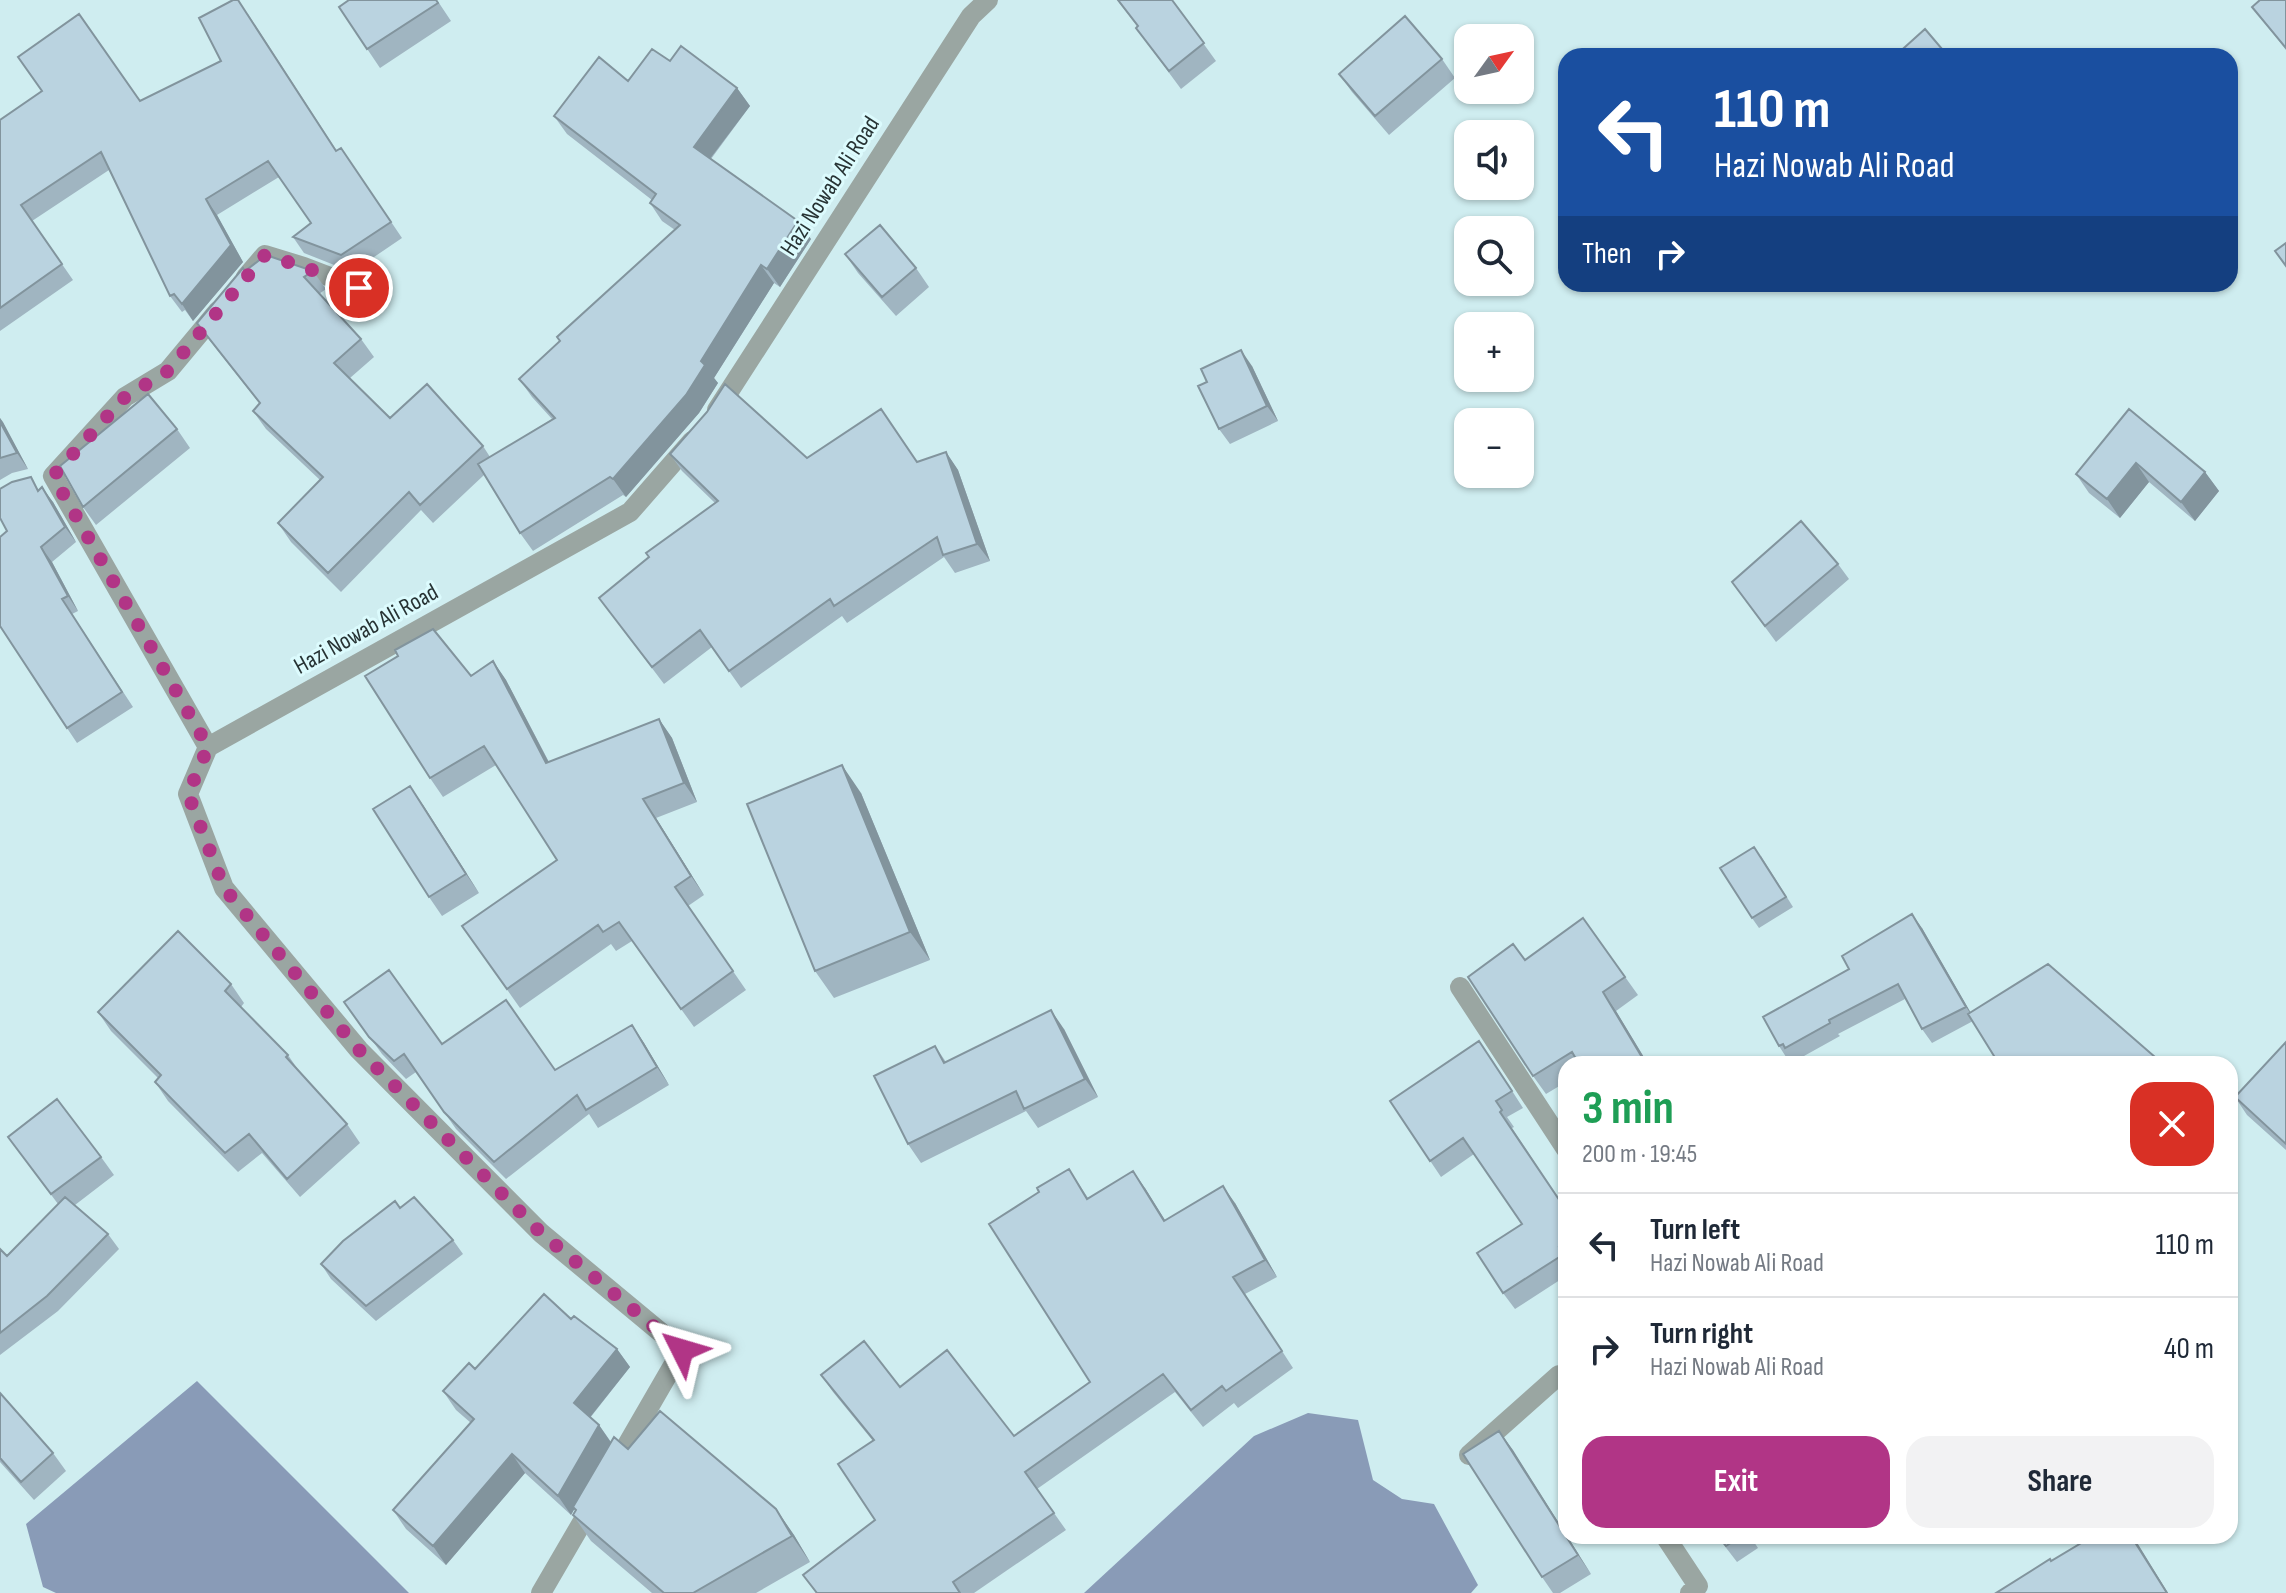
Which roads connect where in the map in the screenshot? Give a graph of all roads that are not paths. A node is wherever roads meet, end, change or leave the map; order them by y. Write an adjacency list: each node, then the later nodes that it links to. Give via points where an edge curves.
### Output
1 (988, 0): 5 (street, Hazi Nowab Ali Road, via 971,16 709,421 630,512)
2 (359, 288): 3 (street, via 265,255 168,371 125,397)
3 (53, 476): 4 (street); 5 (street)
4 (30, 482)
5 (208, 747): 11 (street, via 188,794 224,888 370,1061 541,1233 682,1350)
6 (1460, 987): 7 (street)
7 (1558, 1137)
8 (1558, 1381): 9 (street)
9 (1469, 1455)
10 (1670, 1544): 12 (street, via 1698,1586)
11 (541, 1593)
12 (1690, 1593)

